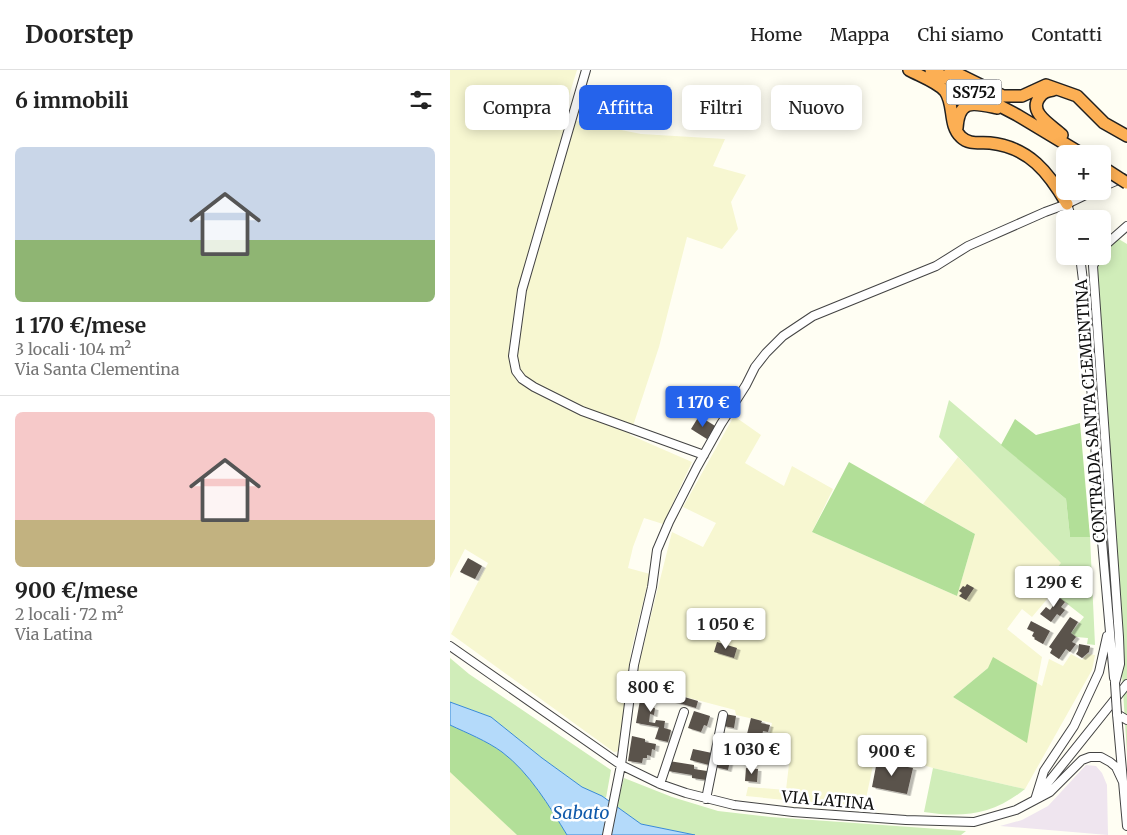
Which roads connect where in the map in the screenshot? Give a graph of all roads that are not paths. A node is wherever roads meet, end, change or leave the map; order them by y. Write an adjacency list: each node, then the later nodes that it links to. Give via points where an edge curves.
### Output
1 (586, 70): 22 (street, via 522,290 513,356 516,371 522,379 582,411)
2 (909, 70): 7 (highway, via 944,91)
3 (931, 70): 6 (highway, SS752)
4 (950, 70): 5 (highway, via 1003,96 1022,96 1046,85)
5 (1065, 91): 8 (highway, via 1077,96 1104,123); 10 (highway, via 1046,92 1040,96 1036,106 1039,115)
6 (1017, 115): 7 (highway, via 970,104 960,111); 9 (highway, SS752)
7 (957, 132): 16 (highway, via 964,140 1008,146 1028,156 1054,181)
8 (1127, 136)
9 (1067, 145)
10 (1071, 145)
11 (1111, 173): 14 (highway, bridge)
12 (1127, 176): 13 (street)
13 (1111, 183)
14 (1127, 183)
15 (1075, 200): 16 (street)
16 (1067, 204): 17 (street); 22 (street, via 968,246 936,266 813,316 784,336 755,367)
17 (1069, 210)
18 (1127, 226): 19 (street)
19 (1111, 240)
20 (1081, 265): 23 (street, CONTRADA SANTA CLEMENTINA)
21 (1094, 265): 25 (street, CONTRADA SANTA CLEMENTINA, via 1120,664)
22 (704, 455): 31 (street, via 657,550 634,665)
23 (1109, 628): 25 (street, CONTRADA SANTA CLEMENTINA); 35 (street, via 1099,672 1074,726 1044,771)
24 (450, 646): 31 (street, VIA LATINA)
25 (1115, 683): 28 (street, CONTRADA SANTA CLEMENTINA, bridge)
26 (1127, 684): 35 (street)
27 (684, 712): 33 (street)
28 (1117, 714): 30 (street); 32 (street, CONTRADA SANTA CLEMENTINA)
29 (723, 715): 34 (street)
30 (1127, 720)
31 (621, 765): 33 (street, VIA LATINA); 38 (street)
32 (1123, 782): 35 (street, VIA LATINA, via 1110,762 1101,757 1090,757 1082,760 1050,792); 36 (street, CONTRADA SANTA CLEMENTINA)
33 (660, 784): 34 (street, VIA LATINA)
34 (706, 799): 35 (street, VIA LATINA, via 793,812 950,822 974,822 1000,816)
35 (1035, 800)
36 (1127, 821): 37 (street, CONTRADA SANTA CLEMENTINA)
37 (1127, 826)
38 (607, 835)

